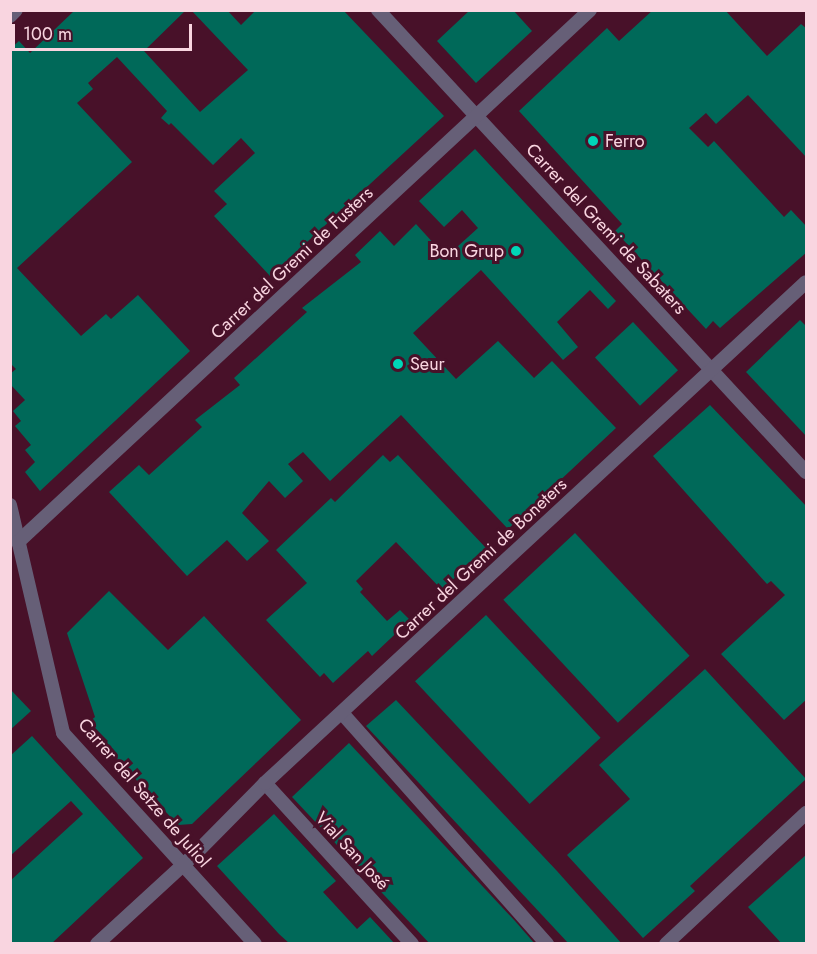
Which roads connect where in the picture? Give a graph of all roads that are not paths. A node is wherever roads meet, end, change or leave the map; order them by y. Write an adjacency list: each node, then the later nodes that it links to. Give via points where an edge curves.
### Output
1 (16, 10): 4 (street)
2 (378, 10): 5 (street, Carrer del Gremi de Sabaters)
3 (591, 10): 5 (street, Carrer del Gremi de Fusters)
4 (10, 16)
5 (477, 116): 7 (street, Carrer del Gremi de Sabaters); 10 (street, Carrer del Gremi de Fusters)
6 (807, 282): 7 (street, Carrer del Gremi de Boneters)
7 (712, 370): 8 (street, Carrer del Gremi de Sabaters); 11 (street, Carrer del Gremi de Boneters)
8 (807, 472)
9 (10, 505): 10 (street, Carrer del Setze de Juliol)
10 (18, 542): 14 (street, Carrer del Setze de Juliol, via 63,733)
11 (342, 713): 12 (street, Carrer del Gremi de Boneters); 18 (street)
12 (265, 783): 14 (street, Carrer del Gremi de Boneters); 17 (street, Vial San José)
13 (807, 813): 19 (street)
14 (183, 866): 15 (street, Carrer del Gremi de Boneters); 16 (street, Carrer del Setze de Juliol)
15 (98, 944)
16 (255, 944)
17 (412, 944)
18 (547, 944)
19 (666, 944)

